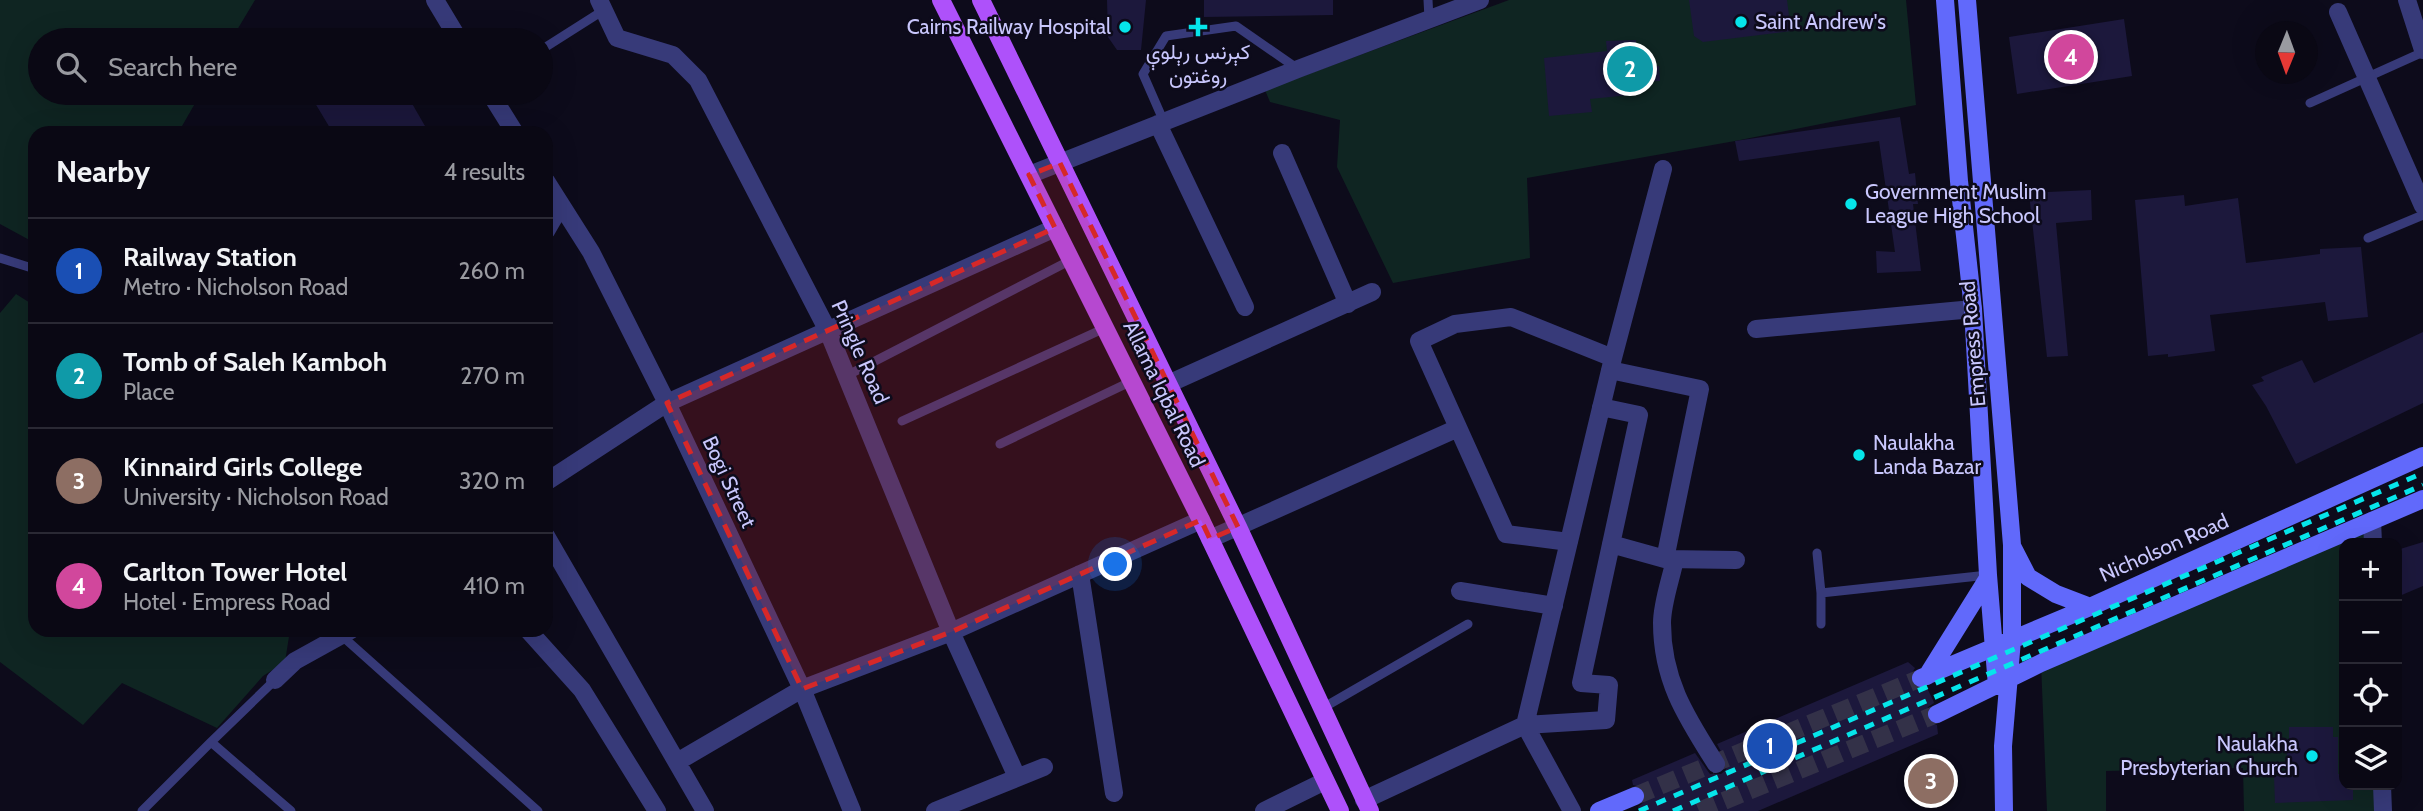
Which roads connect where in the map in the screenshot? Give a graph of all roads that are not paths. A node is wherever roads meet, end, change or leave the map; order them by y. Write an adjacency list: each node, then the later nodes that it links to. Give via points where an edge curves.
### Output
1 (435, 0): 12 (street)
2 (941, 0): 24 (main road, Allama Iqbal Road)
3 (981, 0): 22 (main road, Allama Iqbal Road)
4 (1428, 0): 11 (lane)
5 (1480, 0): 11 (street)
6 (1945, 0): 38 (main road, Empress Road)
7 (1967, 0): 61 (main road, Empress Road)
8 (2407, 0): 14 (street)
9 (601, 5): 13 (lane); 41 (street, Pringle Road, via 617,38 673,55 698,80)
10 (2338, 12): 16 (street)
11 (1429, 19): 15 (street)
12 (452, 28)
13 (553, 41)
14 (2423, 51): 16 (lane)
15 (1298, 69): 19 (street); 19 (lane, via 1236,26 1166,36 1143,74)
16 (2367, 77): 17 (lane); 27 (street)
17 (2310, 103)
18 (497, 105): 20 (street)
19 (1161, 123): 22 (street); 37 (street)
20 (510, 126)
21 (1282, 153): 36 (street)
22 (1060, 163): 24 (street); 45 (main road, Allama Iqbal Road)
23 (1663, 169): 42 (street)
24 (1029, 175): 30 (main road, Allama Iqbal Road)
25 (553, 192): 26 (street, Bogi Street)
26 (561, 205): 29 (street); 46 (street, Bogi Street, via 591,251)
27 (2423, 206)
28 (2423, 215): 31 (lane)
29 (553, 219)
30 (1055, 228): 33 (main road, Allama Iqbal Road); 41 (street)
31 (2368, 239)
32 (0, 258): 34 (lane)
33 (1072, 260): 39 (main road, Allama Iqbal Road); 43 (lane)
34 (28, 268)
35 (1373, 292): 36 (street)
36 (1348, 304): 45 (street)
37 (1245, 307)
38 (1973, 309): 40 (street); 67 (main road, Empress Road)
39 (1105, 328): 44 (main road, Allama Iqbal Road); 48 (lane)
40 (1756, 328)
41 (828, 331): 43 (street, Pringle Road); 46 (street)
42 (1612, 364): 47 (street); 49 (street, via 1511,317 1455,324 1419,341); 64 (street, via 1700,389)
43 (848, 375): 74 (street, Pringle Road)
44 (1132, 381): 50 (lane); 54 (main road, Allama Iqbal Road)
45 (1168, 384): 56 (main road, Allama Iqbal Road)
46 (667, 403): 52 (street); 82 (street, Bogi Street)
47 (1601, 407): 59 (street); 60 (street, via 1639,415)
48 (902, 421)
49 (1458, 428): 56 (street); 59 (street, via 1506,534)
50 (1000, 444)
51 (2423, 456): 71 (main road, Nicholson Road)
52 (553, 477)
53 (2423, 499): 55 (main road)
54 (1201, 520): 58 (main road, Allama Iqbal Road); 66 (street)
55 (2372, 521): 57 (street); 81 (main road)
56 (1238, 527): 58 (street); 83 (main road, Allama Iqbal Road)
57 (2373, 538)
58 (1210, 539): 91 (main road, Allama Iqbal Road)
59 (1569, 542): 70 (street)
60 (1611, 544): 64 (street); 85 (street, via 1581,683 1609,685 1606,720)
61 (2011, 545): 71 (main road, via 2028,577); 78 (main road, Empress Road)
62 (553, 548): 87 (street)
63 (1817, 553): 69 (lane)
64 (1670, 559): 65 (street); 88 (street, via 1662,622 1666,665 1680,706)
65 (1736, 560)
66 (1080, 574): 74 (street); 93 (street)
67 (1988, 577): 69 (lane); 79 (main road, Empress Road); 79 (main road, Nicholson Road, via 1924,677)
68 (1460, 591): 70 (street)
69 (1821, 593): 73 (lane)
70 (1554, 606): 85 (street)
71 (2090, 607): 78 (main road, Nicholson Road)
72 (1468, 624): 83 (lane)
73 (1821, 624)
74 (951, 632): 82 (street); 90 (street, Pringle Road)
75 (340, 637): 80 (street, via 296,661)
76 (351, 637): 98 (lane)
77 (534, 637): 99 (street, via 582,690)
78 (2012, 640): 79 (main road, Nicholson Road); 81 (main road, Empress Road)
79 (1993, 647): 81 (main road, Empress Road)
80 (275, 680): 86 (lane)
81 (2003, 682): 84 (main road); 107 (main road, Empress Road)
82 (802, 689): 87 (street); 101 (street, Bogi Street)
83 (1321, 709): 95 (main road, Allama Iqbal Road)
84 (1937, 714)
85 (1525, 725): 95 (street); 105 (street)
86 (211, 742): 96 (lane); 97 (lane)
87 (677, 762): 100 (street)
88 (1716, 764)
89 (1044, 767): 90 (street)
90 (1017, 776): 102 (street)
91 (1325, 781): 103 (street); 104 (main road, Allama Iqbal Road)
92 (2382, 790): 108 (street)
93 (1114, 793)
94 (1635, 796): 106 (main road)
95 (1367, 805)
96 (142, 811)
97 (291, 811)
98 (538, 811)
99 (657, 811)
100 (705, 811)
101 (852, 811)
102 (935, 811)
103 (1264, 811)
104 (1340, 811)
105 (1572, 811)
106 (1599, 811)
107 (2004, 811)
108 (2383, 811)

